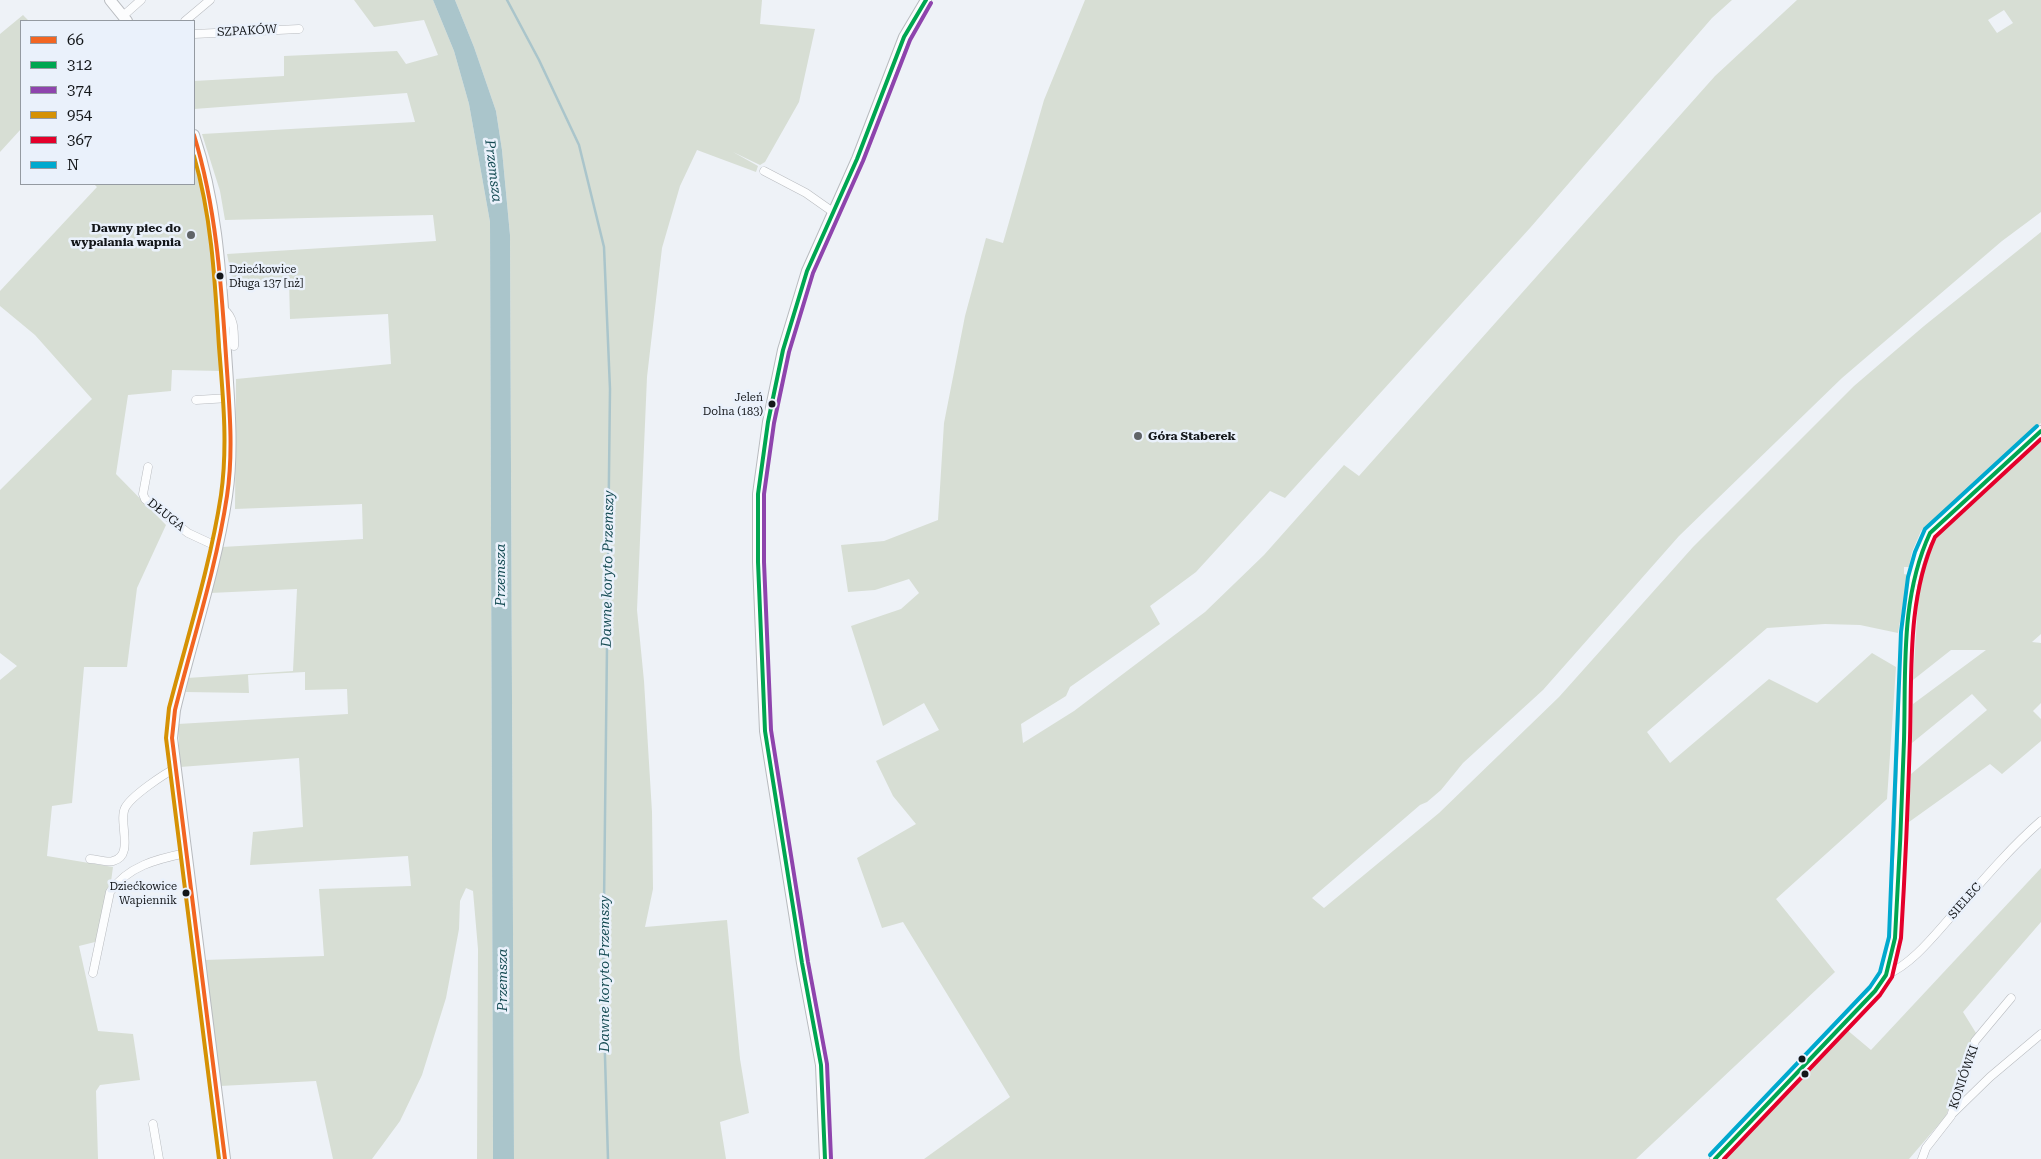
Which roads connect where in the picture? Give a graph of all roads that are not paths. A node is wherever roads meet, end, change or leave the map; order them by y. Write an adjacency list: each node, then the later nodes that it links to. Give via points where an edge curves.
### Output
1 (110, 0): 5 (street)
2 (141, 0): 5 (street)
3 (210, 0): 6 (street)
4 (926, 0): 11 (street, via 904,37)
5 (125, 18)
6 (186, 20)
7 (299, 29): 8 (street, SZPAKÓW)
8 (195, 34)
9 (195, 140): 12 (street, via 216,226)
10 (764, 171): 11 (street, via 806,193)
11 (833, 212): 31 (street, via 807,271 786,336 764,448 757,521 765,732 821,1065)
12 (223, 309): 13 (street, via 232,319); 14 (street)
13 (234, 346)
14 (229, 398): 15 (street); 18 (street, via 227,495)
15 (196, 400)
16 (2041, 431): 24 (street, via 1942,520 1930,533 1916,564 1907,643 1895,938)
17 (148, 467): 18 (street, DŁUGA, via 145,499 188,533)
18 (216, 546): 19 (street, via 175,710 172,738)
19 (176, 768): 21 (street); 22 (street, via 159,776 125,807 125,844 120,857 113,861)
20 (2041, 822): 24 (street, SIELEC, via 1987,875 1924,945 1898,970)
21 (186, 853): 23 (street, via 148,862 114,885); 30 (street)
22 (90, 859)
23 (93, 973)
24 (1886, 975): 32 (street, via 1875,991)
25 (2011, 998): 27 (street, KONIÓWKI, via 1976,1042)
26 (2041, 1034): 27 (street, via 1990,1077)
27 (1951, 1116): 33 (street, KONIÓWKI, via 1926,1148)
28 (153, 1124): 29 (street)
29 (159, 1159)
30 (225, 1159)
31 (825, 1159)
32 (1715, 1159)
33 (1922, 1159)

